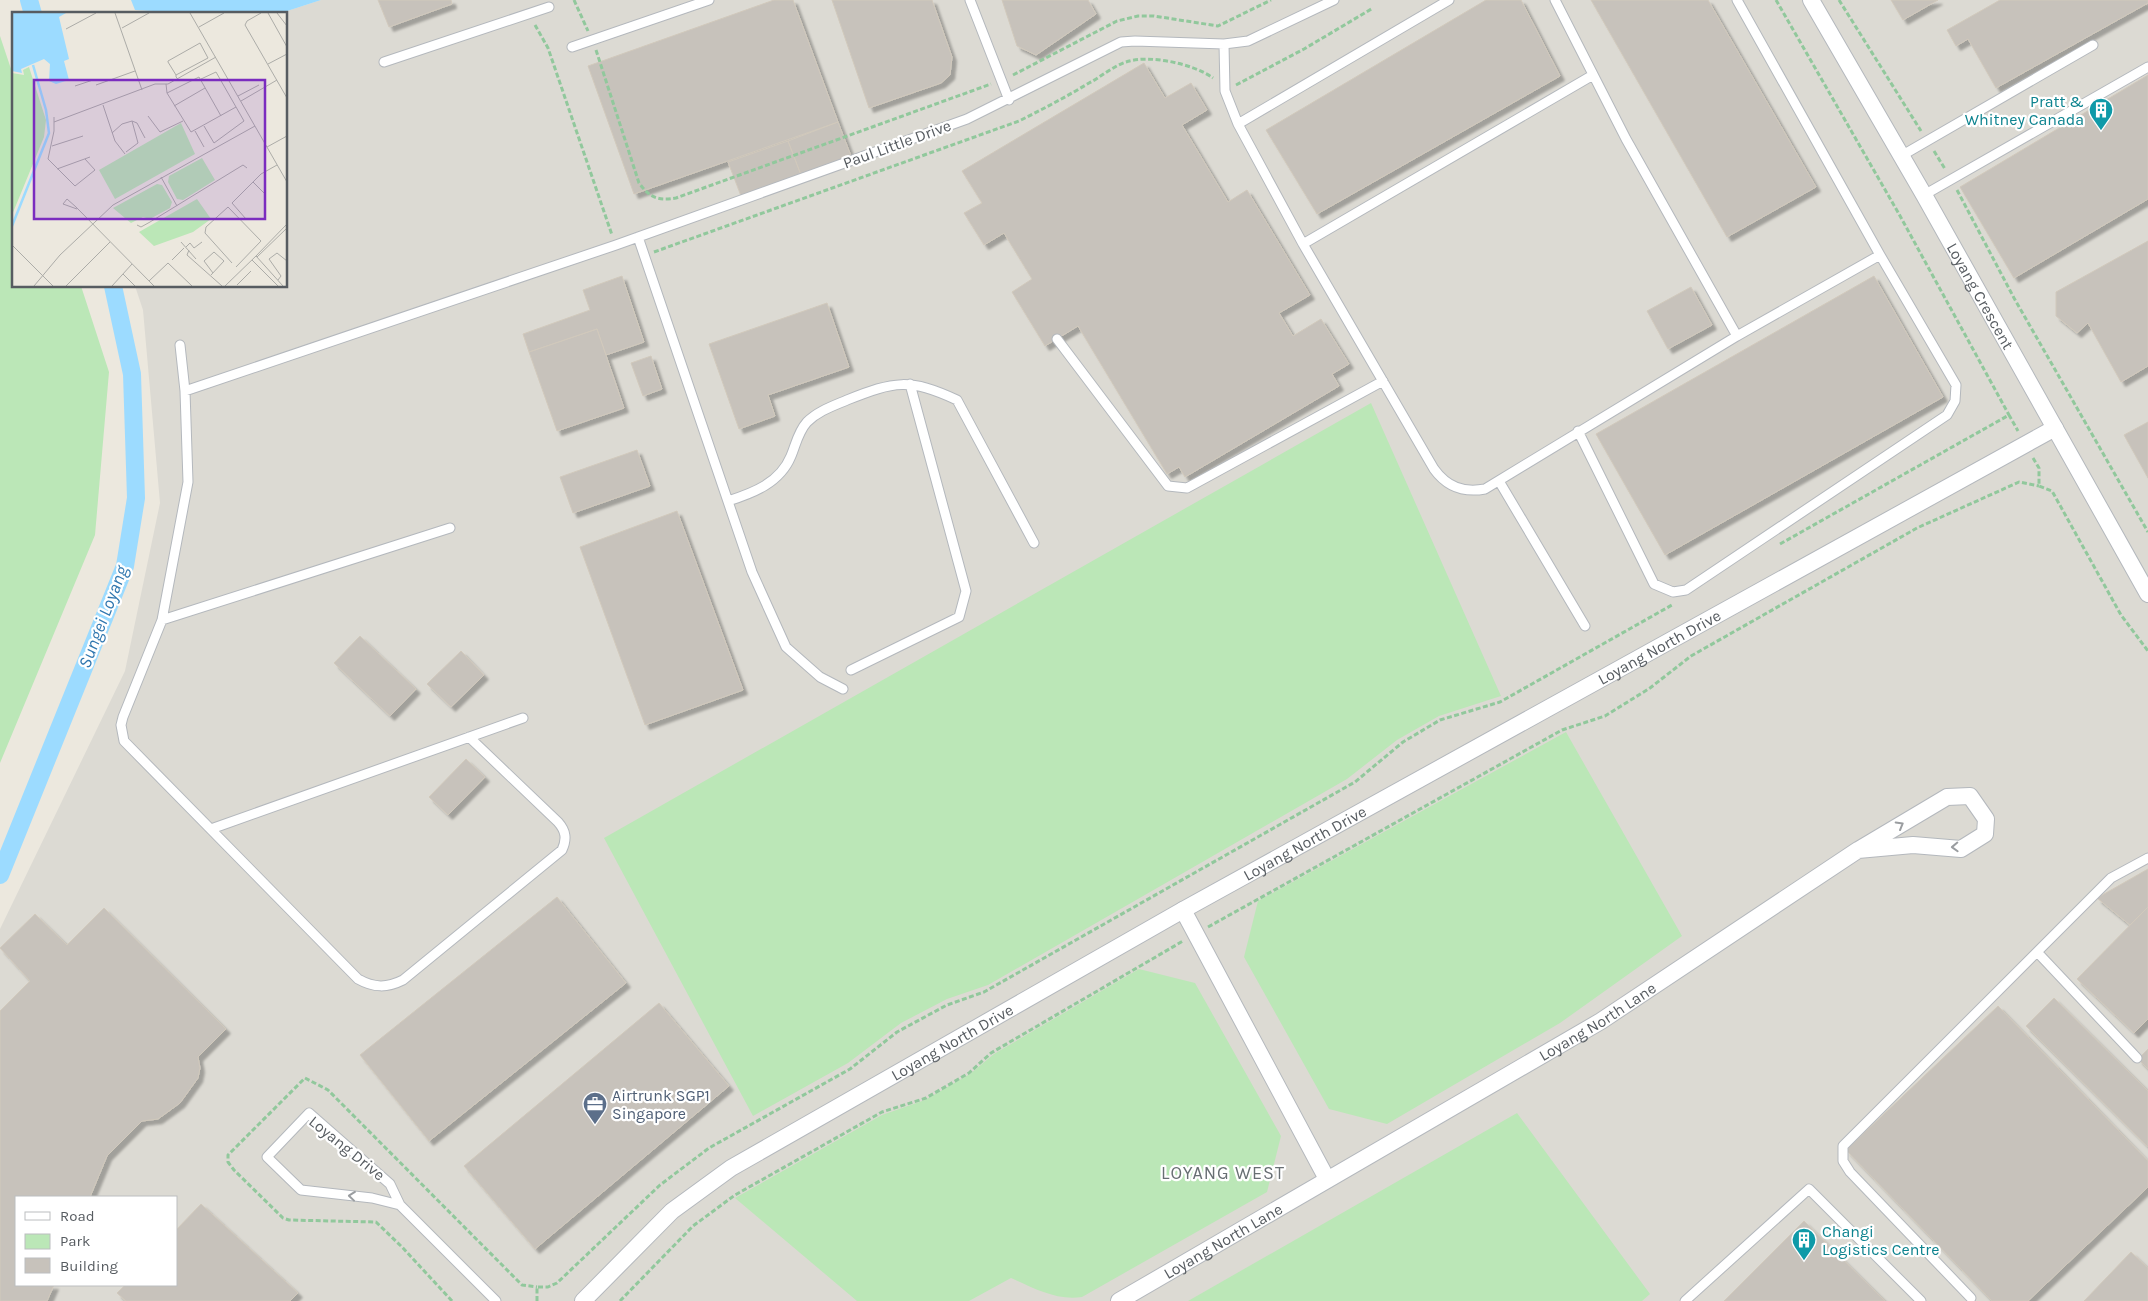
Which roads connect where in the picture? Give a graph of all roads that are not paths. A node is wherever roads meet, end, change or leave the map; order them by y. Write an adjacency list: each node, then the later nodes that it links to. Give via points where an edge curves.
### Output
1 (709, 0): 11 (lane)
2 (970, 0): 15 (lane)
3 (1334, 0): 9 (lane, Paul Little Drive, via 1248,41)
4 (1449, 0): 16 (lane)
5 (1555, 0): 14 (lane)
6 (1737, 0): 21 (lane)
7 (1811, 0): 17 (street, Loyang Crescent)
8 (549, 7): 12 (lane)
9 (1224, 44): 15 (lane, Paul Little Drive, via 1121,42); 16 (lane, via 1224,88)
10 (2093, 46): 17 (lane)
11 (572, 47)
12 (384, 62)
13 (2148, 67): 18 (lane)
14 (1593, 75): 20 (lane); 22 (lane)
15 (1009, 100): 19 (lane, Paul Little Drive, via 894,146)
16 (1238, 124): 20 (lane)
17 (1901, 156): 18 (street, Loyang Crescent)
18 (1924, 195): 28 (street, Loyang Crescent)
19 (638, 237): 27 (lane, Paul Little Drive); 31 (lane)
20 (1303, 244): 25 (lane)
21 (1880, 255): 22 (lane); 29 (lane, via 1956,385 1955,401 1947,415 1686,590 1673,592 1654,584)
22 (1737, 336): 29 (lane)
23 (1056, 339): 25 (lane, via 1168,486 1187,488)
24 (180, 345): 27 (lane)
25 (1383, 381): 30 (lane, via 1441,478 1450,486 1473,492 1485,490)
26 (910, 384): 31 (lane, via 885,385 818,413 798,435 791,458 777,477 758,491); 33 (lane, via 957,400); 37 (lane, via 966,591 959,617)
27 (185, 391): 35 (lane, via 188,482)
28 (2055, 428): 34 (street, Loyang Crescent); 44 (street, Loyang North Drive)
29 (1578, 431): 30 (lane)
30 (1499, 481): 36 (lane)
31 (728, 501): 38 (lane, via 752,572 786,647 820,677)
32 (450, 528): 35 (lane)
33 (1034, 543)
34 (2148, 594)
35 (162, 620): 41 (lane, via 123,717 121,733 129,748)
36 (1585, 626)
37 (852, 670)
38 (843, 689)
39 (523, 718): 40 (lane)
40 (469, 737): 41 (lane); 41 (lane, via 562,827 564,844 562,850 404,980 392,985 381,987 358,979)
41 (211, 829)
42 (1858, 850): 42 (street, Loyang North Lane, one-way to 42, via 1947,798 1970,796 1986,819 1984,834 1961,849 1913,845); 47 (street, Loyang North Lane, via 1601,1021)
43 (2148, 858): 45 (lane, via 2111,878)
44 (1183, 910): 47 (street); 51 (street, Loyang North Drive, via 731,1168 672,1211)
45 (2038, 953): 46 (lane); 49 (lane, via 1843,1146 1843,1161 1850,1172)
46 (2137, 1058)
47 (1327, 1179): 52 (street, Loyang North Lane)
48 (400, 1205): 48 (lane, Loyang Drive, one-way to 48, via 372,1198 300,1190 267,1157 308,1113 390,1184); 50 (lane, Loyang Drive)
49 (1970, 1298)
50 (496, 1301)
51 (583, 1301)
52 (1119, 1301)
53 (1685, 1301): 54 (lane, via 1809,1189)
54 (1920, 1301)

